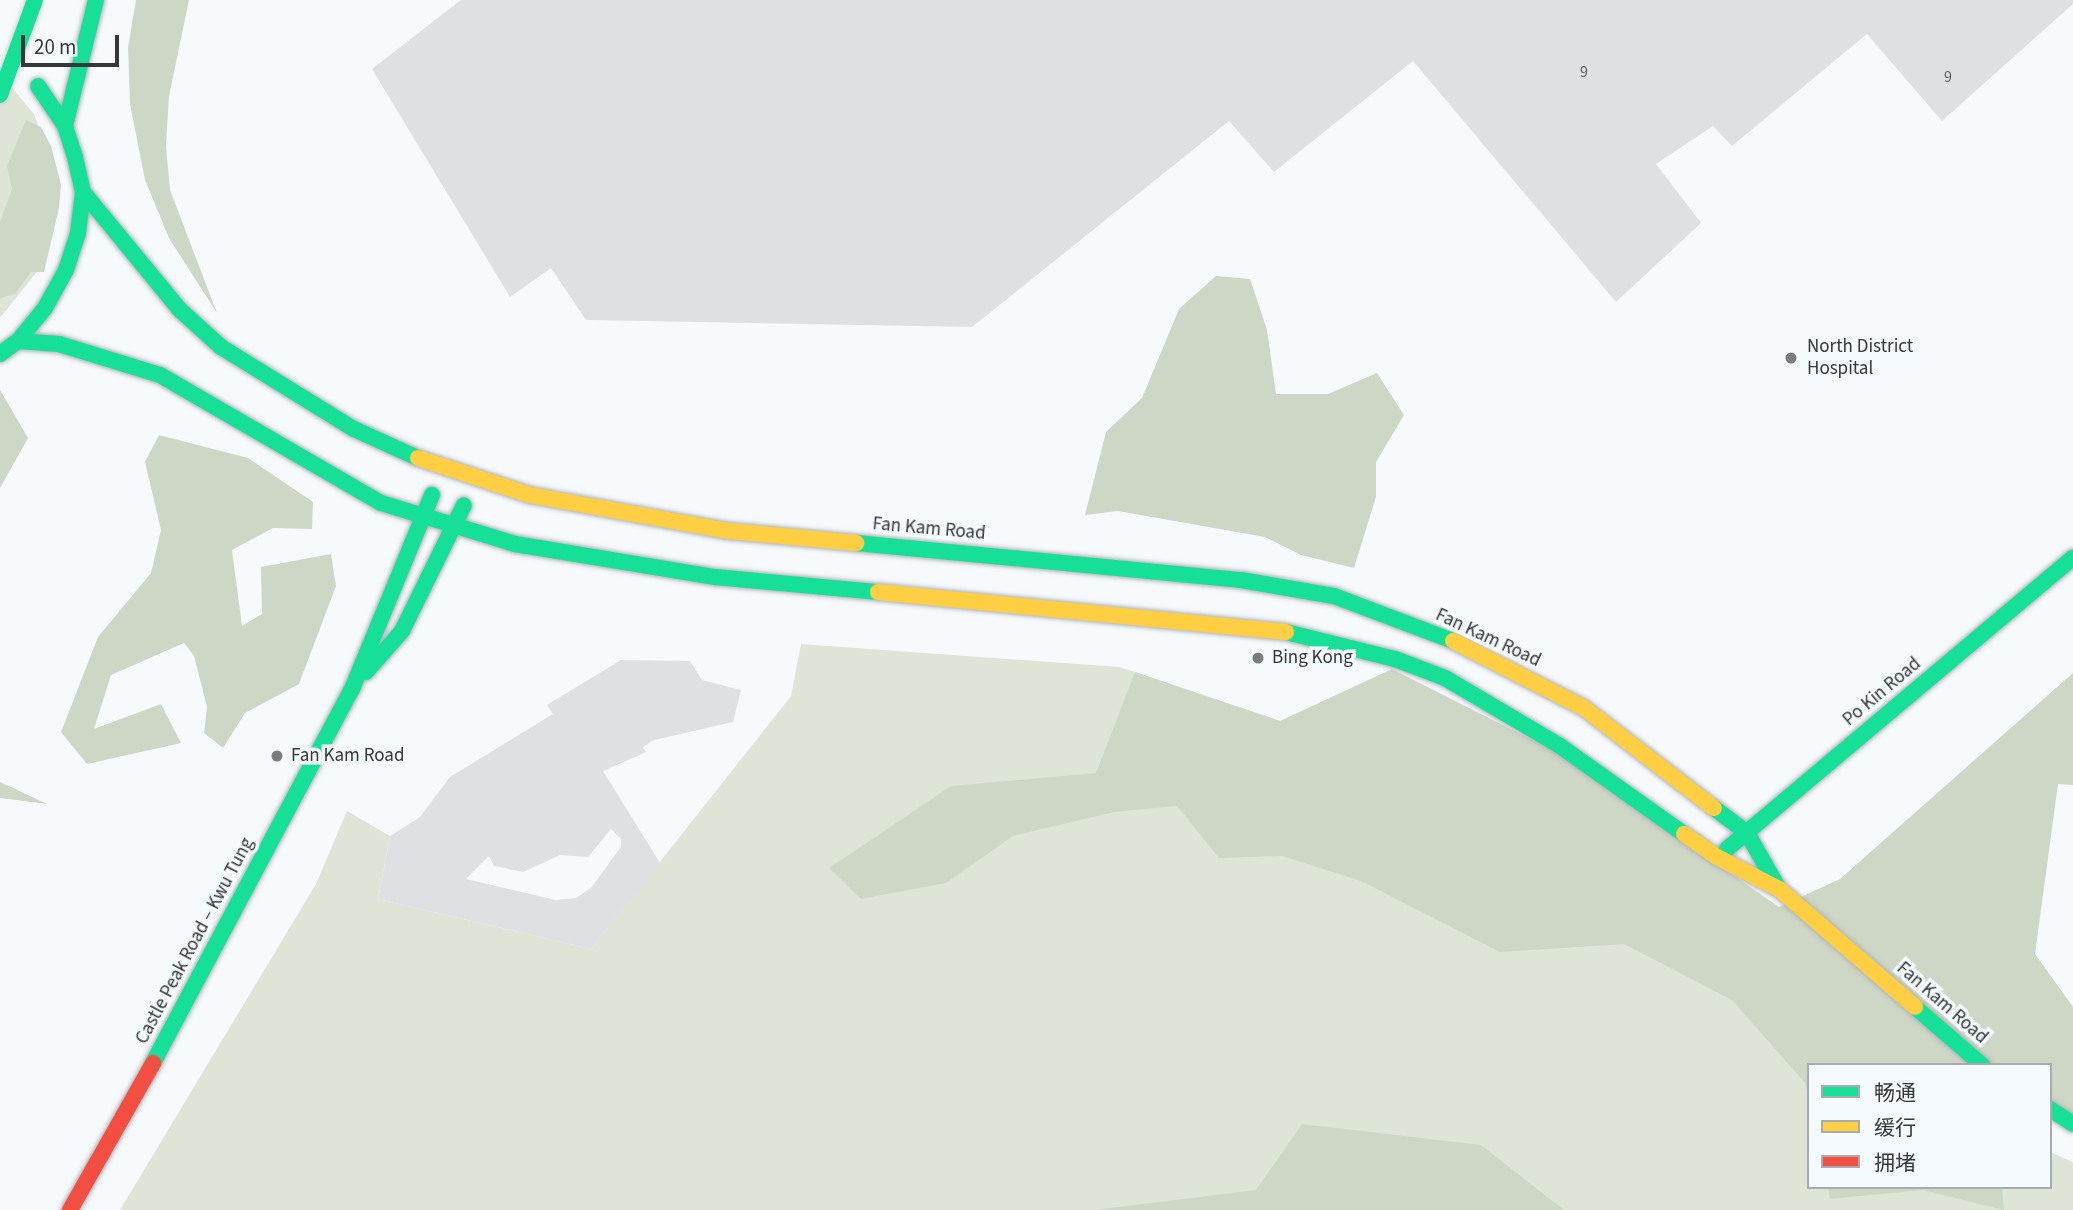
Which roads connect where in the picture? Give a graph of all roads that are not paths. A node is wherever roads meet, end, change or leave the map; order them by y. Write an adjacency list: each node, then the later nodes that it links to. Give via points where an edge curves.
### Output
1 (35, 0): 4 (main road, bridge)
2 (96, 0): 5 (main road)
3 (38, 86): 5 (main road)
4 (0, 95)
5 (65, 126): 6 (main road)
6 (83, 192): 7 (main road, via 66,270 46,308); 9 (main road, Fan Kam Road, via 179,309 221,347 354,429)
7 (19, 341): 8 (main road); 11 (main road, Fan Kam Road, via 59,344 160,375 326,475)
8 (0, 354)
9 (443, 467): 10 (main road, Fan Kam Road); 11 (main road, Castle Peak Road – Kwu Tung)
10 (476, 478): 12 (main road, Castle Peak Road – Kwu Tung); 15 (main road, Fan Kam Road, via 530,495 729,531 1241,580 1334,596 1444,637 1584,708)
11 (423, 517): 12 (main road, Fan Kam Road); 14 (main road, Castle Peak Road – Kwu Tung)
12 (455, 528): 14 (main road, Castle Peak Road – Kwu Tung, via 402,631); 16 (main road, Fan Kam Road, via 557,552 715,577 1134,613 1270,628 1335,641 1445,678 1560,746)
13 (2073, 558): 15 (main road, Po Kin Road)
14 (352, 689): 21 (main road, Castle Peak Road – Kwu Tung, via 208,965)
15 (1747, 833): 16 (main road, Po Kin Road); 17 (main road, Fan Kam Road)
16 (1717, 857): 17 (main road, Fan Kam Road)
17 (1779, 889): 18 (main road, Fan Kam Road)
18 (1980, 1063)
19 (2052, 1110): 20 (main road)
20 (2073, 1124)
21 (70, 1210)

